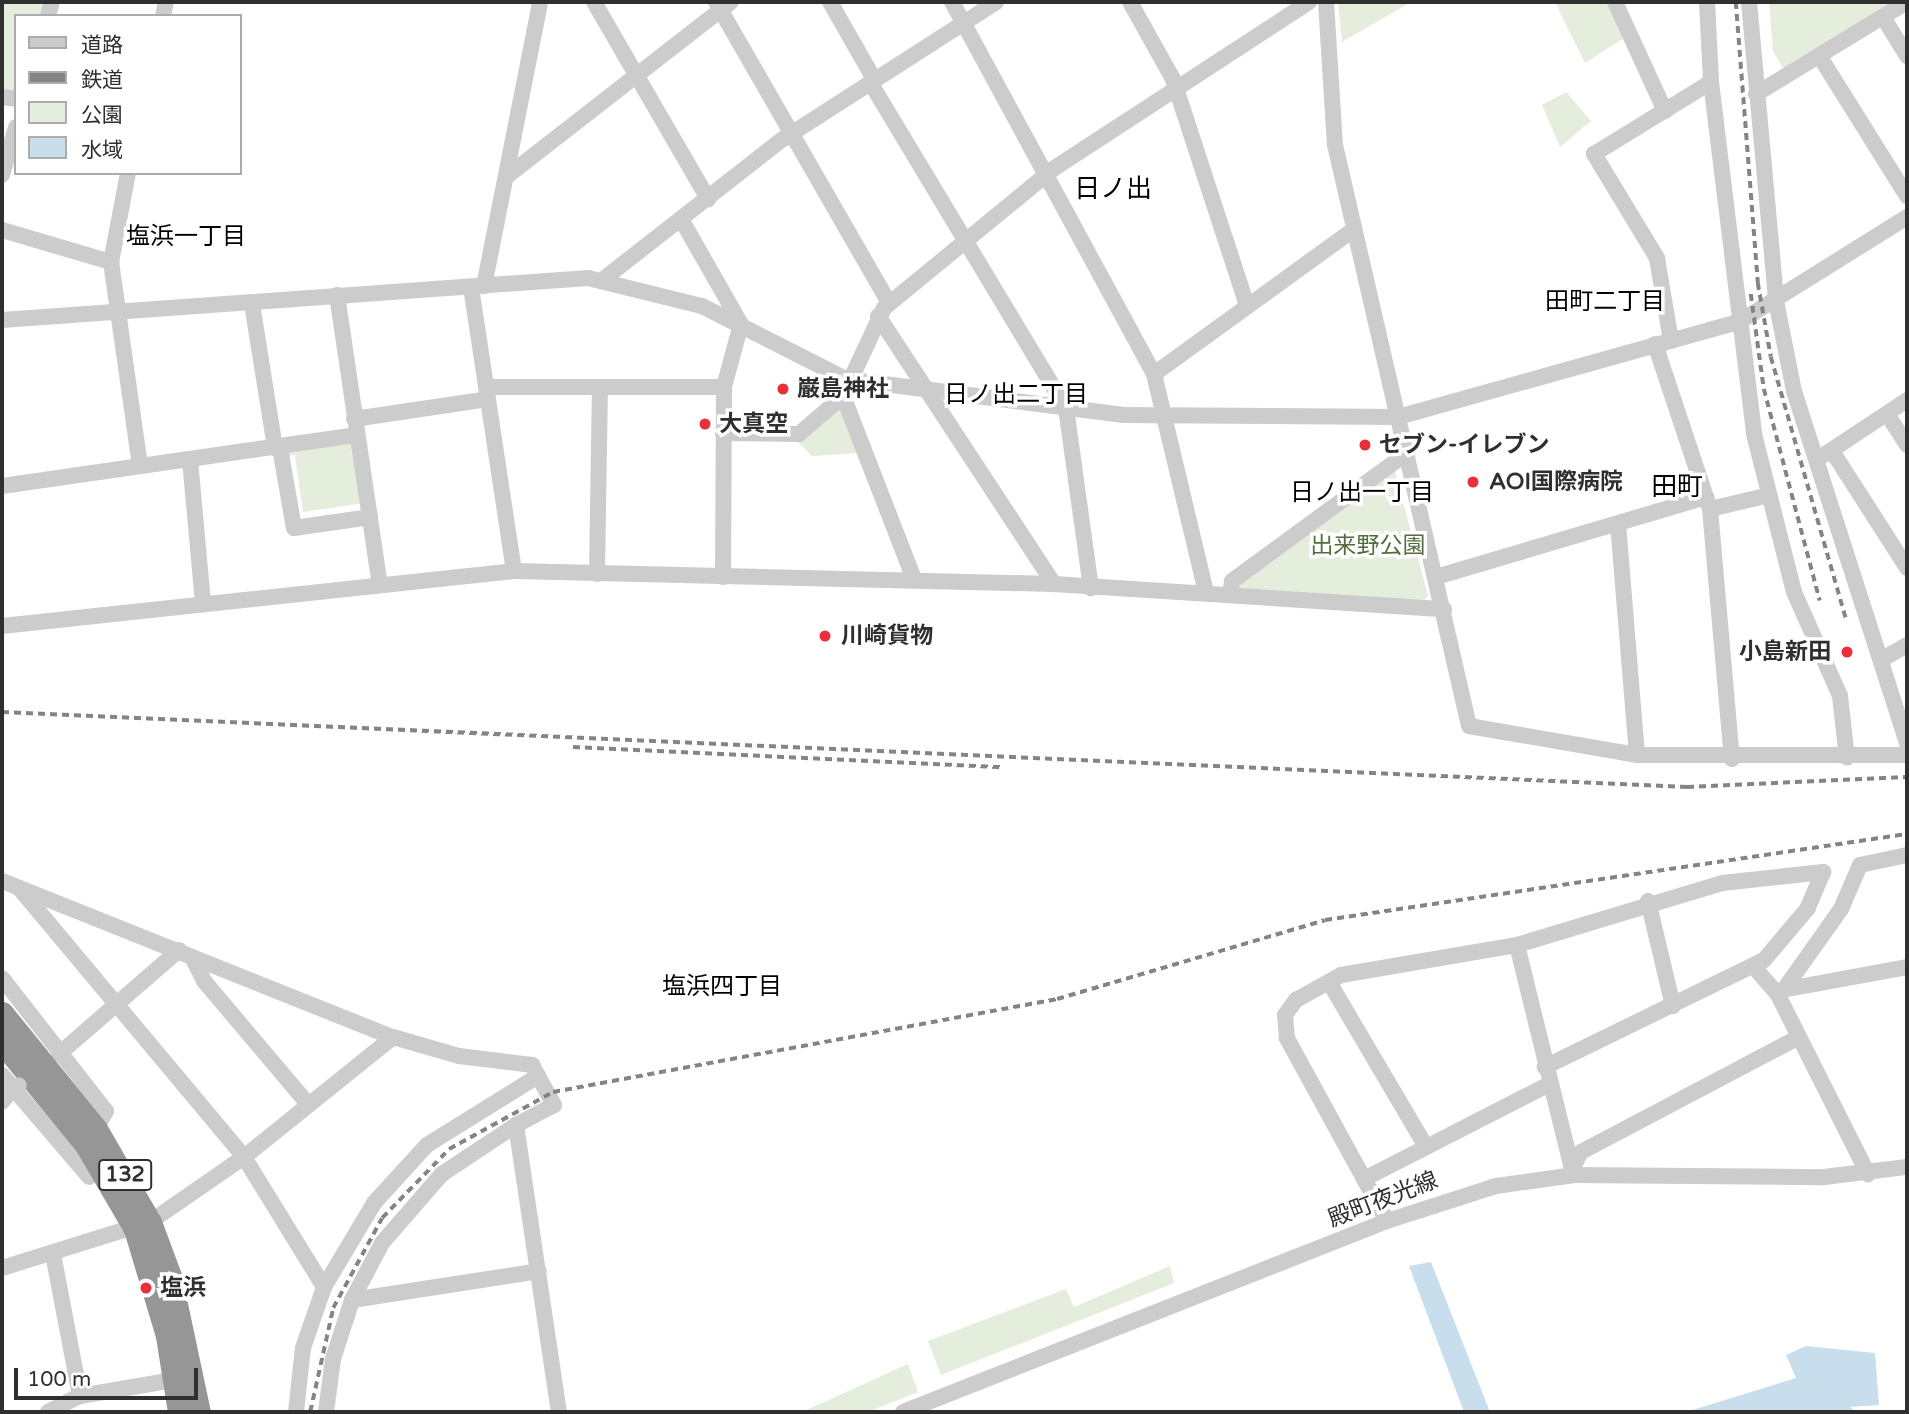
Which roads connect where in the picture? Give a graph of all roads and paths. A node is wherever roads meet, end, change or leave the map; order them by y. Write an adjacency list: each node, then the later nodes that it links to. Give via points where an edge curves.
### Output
1 (540, 2): 29 (street)
2 (594, 2): 18 (street)
3 (830, 2): 19 (street)
4 (952, 2): 15 (street)
5 (996, 2): 15 (street)
6 (1130, 2): 21 (street)
7 (1309, 2): 21 (street)
8 (1326, 2): 34 (street, via 1330,112)
9 (1615, 2): 23 (street)
10 (1707, 2): 20 (street)
11 (1749, 2): 22 (street)
12 (1903, 3): 14 (street)
13 (722, 4): 18 (street); 25 (street)
14 (1883, 18): 16 (street); 17 (street)
15 (963, 23): 19 (street); 27 (street)
16 (1907, 56)
17 (1820, 57): 22 (street); 30 (street)
18 (637, 76): 29 (street); 31 (street)
19 (872, 81): 25 (street); 36 (street)
20 (1711, 82): 23 (street); 48 (street)
21 (1176, 89): 27 (street); 44 (street)
22 (1756, 94): 41 (street)
23 (1665, 111): 50 (street, via 1594,154 1657,258)
24 (14, 134): 26 (street)
25 (790, 134): 31 (street); 42 (street)
26 (2, 174)
27 (1046, 174): 36 (street); 51 (street)
28 (128, 175): 37 (street)
29 (506, 177): 39 (street)
30 (1907, 196)
31 (708, 198): 33 (street)
32 (1907, 217): 41 (street)
33 (681, 219): 38 (street); 49 (street)
34 (1354, 229): 44 (street); 61 (street)
35 (2, 230): 37 (street)
36 (965, 243): 42 (street); 58 (street)
37 (111, 262): 45 (street)
38 (601, 281): 39 (street); 49 (street, via 690,301)
39 (477, 287): 40 (street); 56 (street)
40 (337, 295): 43 (street); 62 (street)
41 (1776, 301): 48 (street); 69 (street)
42 (889, 303): 46 (street)
43 (253, 304): 45 (street); 65 (street)
44 (1247, 306): 51 (street)
45 (117, 308): 47 (street); 70 (street)
46 (878, 316): 54 (street); 55 (street)
47 (2, 320)
48 (1739, 322): 50 (street); 72 (street)
49 (741, 324): 53 (street); 54 (street)
50 (1663, 342): 61 (street); 73 (street)
51 (1154, 374): 60 (street)
52 (600, 387): 53 (street); 56 (street); 78 (street)
53 (724, 387): 63 (street)
54 (844, 388): 55 (street); 63 (street, via 799,434); 81 (street)
55 (928, 390): 58 (street); 82 (street)
56 (487, 393): 62 (street); 77 (street)
57 (1907, 400): 59 (street)
58 (1066, 408): 60 (street); 84 (street)
59 (1887, 414): 64 (street); 66 (street)
60 (1163, 416): 61 (street); 85 (street)
61 (1398, 417): 67 (street)
62 (356, 427): 65 (street); 74 (street)
63 (723, 433): 79 (street)
64 (1907, 445)
65 (278, 448): 68 (street); 74 (street, via 294,528)
66 (1832, 451): 69 (street); 76 (street)
67 (1406, 453): 80 (street); 86 (street, via 1231,581)
68 (190, 460): 70 (street); 87 (street)
69 (1814, 460): 91 (street)
70 (140, 466): 71 (street)
71 (2, 482)
72 (1769, 495): 73 (street); 95 (street, via 1794,592 1840,696)
73 (1708, 503): 75 (street); 96 (street)
74 (370, 517): 83 (street)
75 (1618, 524): 80 (street); 93 (street)
76 (1907, 568)
77 (514, 571): 78 (street); 83 (street)
78 (597, 574): 79 (street)
79 (723, 577): 81 (street)
80 (1436, 577): 88 (street)
81 (914, 579): 82 (street)
82 (1054, 584): 84 (street)
83 (380, 585): 87 (street)
84 (1091, 588): 85 (street)
85 (1206, 593): 86 (street)
86 (1230, 594): 88 (street)
87 (203, 604): 89 (street)
88 (1444, 608): 93 (street, via 1469,726)
89 (2, 626)
90 (1907, 645): 91 (street)
91 (1881, 660): 92 (street)
92 (1907, 744)
93 (1637, 755): 96 (street)
94 (1907, 755): 95 (street)
95 (1847, 758): 96 (street)
96 (1732, 759)
97 (1907, 855): 107 (street, via 1860,865 1841,909)
98 (2, 881): 99 (street)
99 (19, 888): 102 (street); 108 (street)
100 (1648, 901): 101 (street); 103 (street, via 1722,883 1823,872 1808,908); 109 (street)
101 (1517, 945): 106 (street); 115 (street)
102 (185, 953): 108 (street); 111 (street); 119 (street)
103 (1754, 967): 107 (street); 109 (street)
104 (1907, 967): 107 (street)
105 (2, 978): 114 (street)
106 (1329, 982): 122 (street); 128 (street, via 1296,1000 1283,1027)
107 (1781, 991): 112 (street)
108 (117, 1003): 114 (street); 123 (street)
109 (1672, 1006): 115 (street)
110 (2, 1013): 117 (highway, 132)
111 (393, 1037): 116 (street, via 459,1056 502,1057 533,1065); 119 (street)
112 (1799, 1037): 125 (street, via 1581,1152); 126 (street)
113 (2, 1042): 117 (highway, 132)
114 (59, 1054): 121 (street, via 106,1111)
115 (1545, 1067): 118 (street)
116 (538, 1076): 120 (street, via 554,1105); 134 (street, via 451,1127 405,1166 374,1203)
117 (13, 1083): 121 (highway, 132); 127 (street); 130 (highway, 132, via 86,1145)
118 (1548, 1085): 122 (street); 125 (street)
119 (308, 1104): 123 (street)
120 (516, 1125): 133 (street); 135 (street, via 466,1155 421,1194 382,1243)
121 (96, 1129): 130 (highway, 132)
122 (1426, 1147): 128 (street)
123 (244, 1157): 130 (street); 134 (street)
124 (1907, 1167): 126 (street, 殿町夜光線)
125 (1573, 1171): 126 (street, 殿町夜光線); 129 (street, 殿町夜光線, via 1496,1185)
126 (1868, 1174)
127 (89, 1177)
128 (1364, 1179): 129 (street)
129 (1387, 1221): 144 (street, 殿町夜光線)
130 (142, 1225): 131 (street); 136 (highway, 132); 140 (highway, 132, via 170,1276)
131 (53, 1254): 132 (street); 137 (street)
132 (2, 1268)
133 (539, 1271): 135 (street); 143 (street)
134 (324, 1287): 141 (street, via 303,1348)
135 (352, 1300): 142 (street, via 333,1359)
136 (174, 1380): 137 (street); 139 (highway, 132)
137 (80, 1396): 138 (street)
138 (48, 1412)
139 (179, 1412)
140 (199, 1412)
141 (296, 1412)
142 (326, 1412)
143 (559, 1412)
144 (904, 1412)

